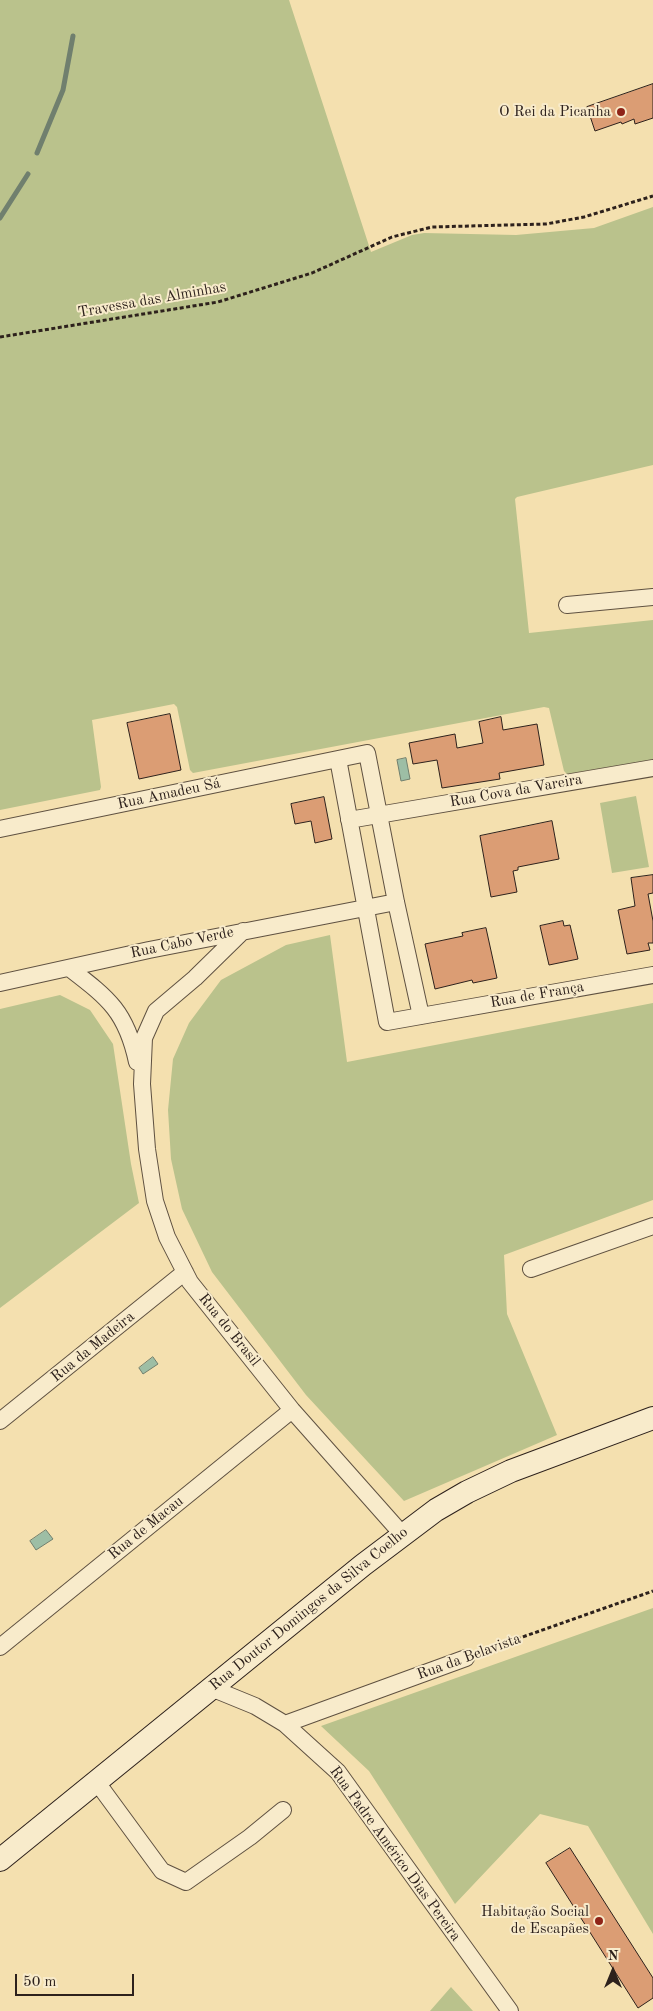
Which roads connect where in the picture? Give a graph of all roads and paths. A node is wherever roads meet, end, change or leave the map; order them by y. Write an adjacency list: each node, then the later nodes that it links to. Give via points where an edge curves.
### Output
1 (653, 196): 2 (path, Travessa das Alminhas, via 584,217 546,224 432,227 392,237 312,273 218,302)
2 (0, 337)
3 (653, 597): 4 (street)
4 (567, 605)
5 (338, 759): 7 (street, Rua Amadeu Sá, via 368,753); 8 (street); 9 (street, Rua Amadeu Sá)
6 (653, 768): 7 (street, Rua Cova da Vareira)
7 (380, 814): 8 (street, Rua Cova da Vareira); 10 (street)
8 (349, 820): 11 (street)
9 (0, 829)
10 (396, 902): 11 (street, Rua Cabo Verde); 16 (street)
11 (366, 907): 12 (street, Rua Cabo Verde); 16 (street, Rua de França, via 387,1022)
12 (243, 931): 13 (street, Rua Cabo Verde); 17 (street, Rua do Brasil, via 156,1011 144,1038)
13 (69, 968): 15 (street, Rua Cabo Verde); 17 (street, Rua do Brasil, via 117,1010 132,1038)
14 (653, 975): 16 (street, Rua de França)
15 (0, 983)
16 (421, 1016)
17 (142, 1084): 20 (street, Rua do Brasil, via 155,1201 167,1237)
18 (653, 1226): 19 (street)
19 (531, 1269)
20 (185, 1272): 21 (street, Rua do Brasil); 23 (street, Rua da Madeira)
21 (292, 1410): 24 (street, Rua do Brasil); 26 (street, Rua de Macau)
22 (653, 1418): 24 (street, Rua Doutor Domingos da Silva Coelho, via 511,1471 467,1492)
23 (0, 1421)
24 (402, 1534): 28 (street, Rua Doutor Domingos da Silva Coelho)
25 (653, 1591): 27 (path, Rua da Belavista)
26 (0, 1647)
27 (466, 1658): 29 (street, Rua da Belavista)
28 (211, 1688): 29 (street, Rua Padre Américo Dias Pereira, via 256,1706); 30 (street, Rua Doutor Domingos da Silva Coelho)
29 (285, 1724): 33 (street, Rua Padre Américo Dias Pereira, via 338,1772)
30 (96, 1781): 31 (street, via 162,1871 186,1882); 32 (street, Rua Doutor Domingos da Silva Coelho)
31 (284, 1810)
32 (0, 1860)
33 (510, 2011)

